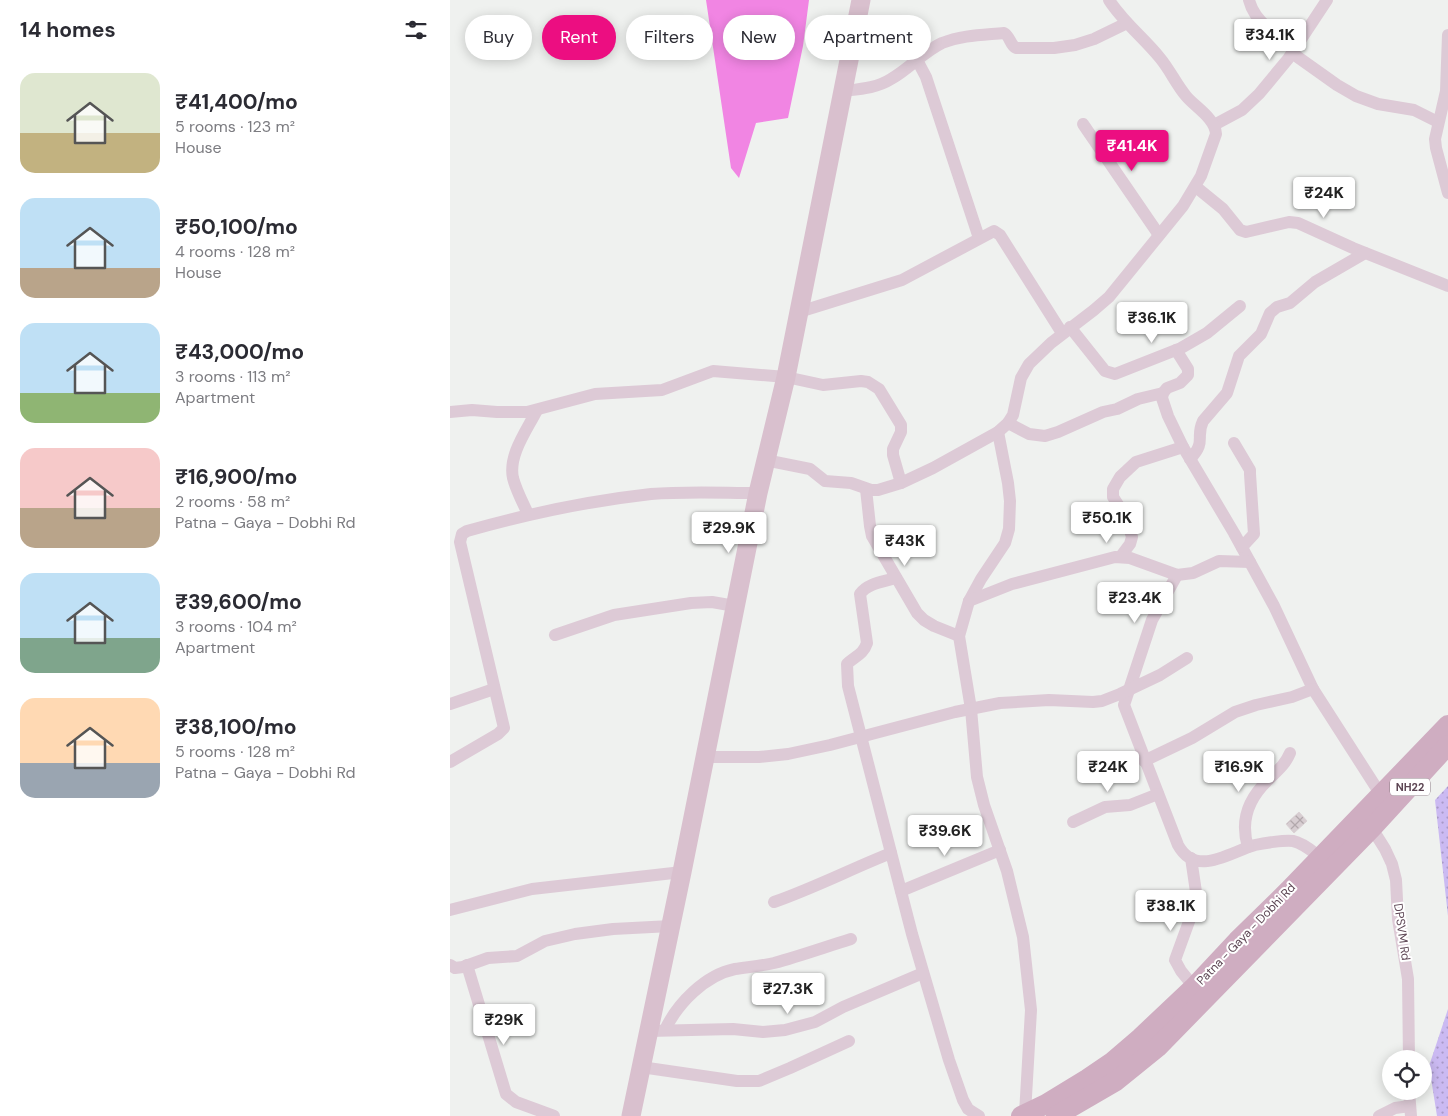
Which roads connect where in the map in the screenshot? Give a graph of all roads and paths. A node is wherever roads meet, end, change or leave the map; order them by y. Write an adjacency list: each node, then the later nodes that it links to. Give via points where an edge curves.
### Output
1 (861, 0): 10 (street)
2 (1110, 0): 5 (street)
3 (1249, 0): 7 (street, via 1260,22)
4 (1326, 0): 7 (street)
5 (1127, 23): 8 (street, via 1094,39 1065,47 1016,48 1005,33 964,37); 13 (street, via 1159,57 1183,93)
6 (1448, 35): 11 (street, via 1446,91)
7 (1296, 49): 11 (street, via 1337,85 1356,96 1378,104 1414,110); 13 (street, via 1249,105)
8 (931, 50)
9 (917, 60): 10 (street, via 882,84); 17 (street, via 926,78)
10 (843, 91): 21 (street)
11 (1438, 122): 15 (street, via 1436,148)
12 (1083, 124): 16 (street)
13 (1214, 125): 14 (street, via 1216,134)
14 (1196, 187): 16 (street); 18 (street, via 1223,209 1240,230 1246,232 1289,222 1298,223)
15 (1448, 193)
16 (1159, 235): 22 (street, via 1109,297)
17 (979, 238): 21 (street, via 902,280); 22 (street, via 997,231)
18 (1365, 253): 19 (street); 32 (street, via 1270,313 1261,334 1239,356 1227,392 1203,421 1200,446)
19 (1448, 286)
20 (1240, 306): 23 (street, via 1207,333)
21 (799, 312): 24 (street)
22 (1066, 330): 23 (street, via 1111,374); 28 (street, via 1024,371)
23 (1176, 350): 25 (street, via 1188,369 1188,375)
24 (786, 377): 26 (street, via 713,372 662,390 595,394); 33 (street); 34 (street, via 823,385 861,381 879,389 901,425 893,456)
25 (1162, 393): 28 (street, via 1138,399 1045,436 1029,434); 31 (street, via 1164,407)
26 (537, 410): 27 (street); 37 (street, via 512,464 513,479)
27 (450, 412)
28 (1008, 423): 29 (street)
29 (998, 432): 34 (street); 44 (street, via 1008,483 1009,529 1005,544)
30 (1234, 443): 39 (street, via 1250,470 1254,534)
31 (1183, 447): 32 (street); 40 (street, via 1136,462 1113,489 1113,497 1126,518 1132,537)
32 (1190, 459): 39 (street)
33 (765, 460): 35 (street, via 810,469 825,481 851,483); 36 (street)
34 (901, 483): 35 (street, via 878,490)
35 (866, 489): 43 (street, via 872,536)
36 (758, 493): 37 (street, via 652,494); 45 (street)
37 (528, 514): 38 (street)
38 (455, 536): 49 (street)
39 (1242, 547): 41 (street)
40 (1121, 556): 42 (street); 44 (street, via 1012,584)
41 (1250, 562): 42 (street, via 1218,561 1193,573); 50 (street)
42 (1177, 575): 51 (street, via 1152,620)
43 (896, 578): 47 (street, via 924,620); 55 (street, via 870,586 860,594 868,643 860,655 846,664 846,673)
44 (969, 601): 47 (street)
45 (735, 606): 46 (street, via 692,603 614,615); 58 (street)
46 (555, 635)
47 (959, 636): 53 (street)
48 (1187, 658): 51 (street)
49 (494, 689): 52 (street); 60 (street, via 503,730)
50 (1313, 689): 59 (street, via 1235,712 1192,738); 62 (street)
51 (1130, 690): 53 (street, via 1093,702 1024,700); 59 (street, via 1125,698 1125,711)
52 (450, 704)
53 (971, 709): 55 (street); 66 (street, via 977,778)
54 (1448, 725): 62 (main road, Patna - Gaya - Dobhi Rd)
55 (862, 736): 58 (street, via 774,756); 67 (street)
56 (1448, 745): 63 (main road, Patna - Gaya - Dobhi Rd / NH22)
57 (1290, 753): 65 (street, via 1281,769 1249,805 1244,827)
58 (705, 757): 70 (street)
59 (1144, 761): 61 (street)
60 (450, 762)
61 (1158, 794): 64 (street, via 1130,805 1105,807); 69 (street, via 1178,845 1185,856)
62 (1381, 794): 63 (main road, Patna - Gaya - Dobhi Rd)
63 (1368, 821): 68 (main road, Patna - Gaya - Dobhi Rd); 82 (street, DPSVM Rd, via 1385,849 1396,880 1398,919 1408,979); 89 (main road, Patna - Gaya - Dobhi Rd, via 1158,1047 1116,1081)
64 (1073, 822)
65 (1248, 847): 68 (street, via 1289,841); 69 (street, via 1214,861)
66 (1000, 850): 71 (street); 85 (street, via 1020,924 1029,988 1031,1023)
67 (891, 853): 71 (street); 72 (street)
68 (1320, 857): 79 (main road, Patna - Gaya - Dobhi Rd)
69 (1191, 858): 79 (street, via 1196,883 1195,900 1175,960)
70 (682, 872): 73 (street, via 532,889); 74 (street)
71 (900, 890): 78 (street)
72 (774, 902)
73 (450, 910)
74 (671, 926): 77 (street, via 575,934 545,942 517,956 488,958); 80 (street)
75 (851, 939): 80 (street, via 718,976 691,995)
76 (450, 965): 77 (street, via 455,968)
77 (466, 965): 86 (street, via 506,1094 516,1102)
78 (923, 973): 80 (street, via 815,1022 786,1030); 88 (street, via 963,1100)
79 (1194, 987): 85 (main road, Patna - Gaya - Dobhi Rd, via 1112,1062)
80 (657, 1031): 83 (street)
81 (849, 1041): 83 (street, via 759,1081 737,1081)
82 (1409, 1050)
83 (641, 1067): 87 (street)
84 (1410, 1111): 90 (street, via 1395,1108)
85 (1023, 1115)
86 (554, 1116)
87 (631, 1116)
88 (979, 1116)
89 (1056, 1116)
90 (1379, 1116)

